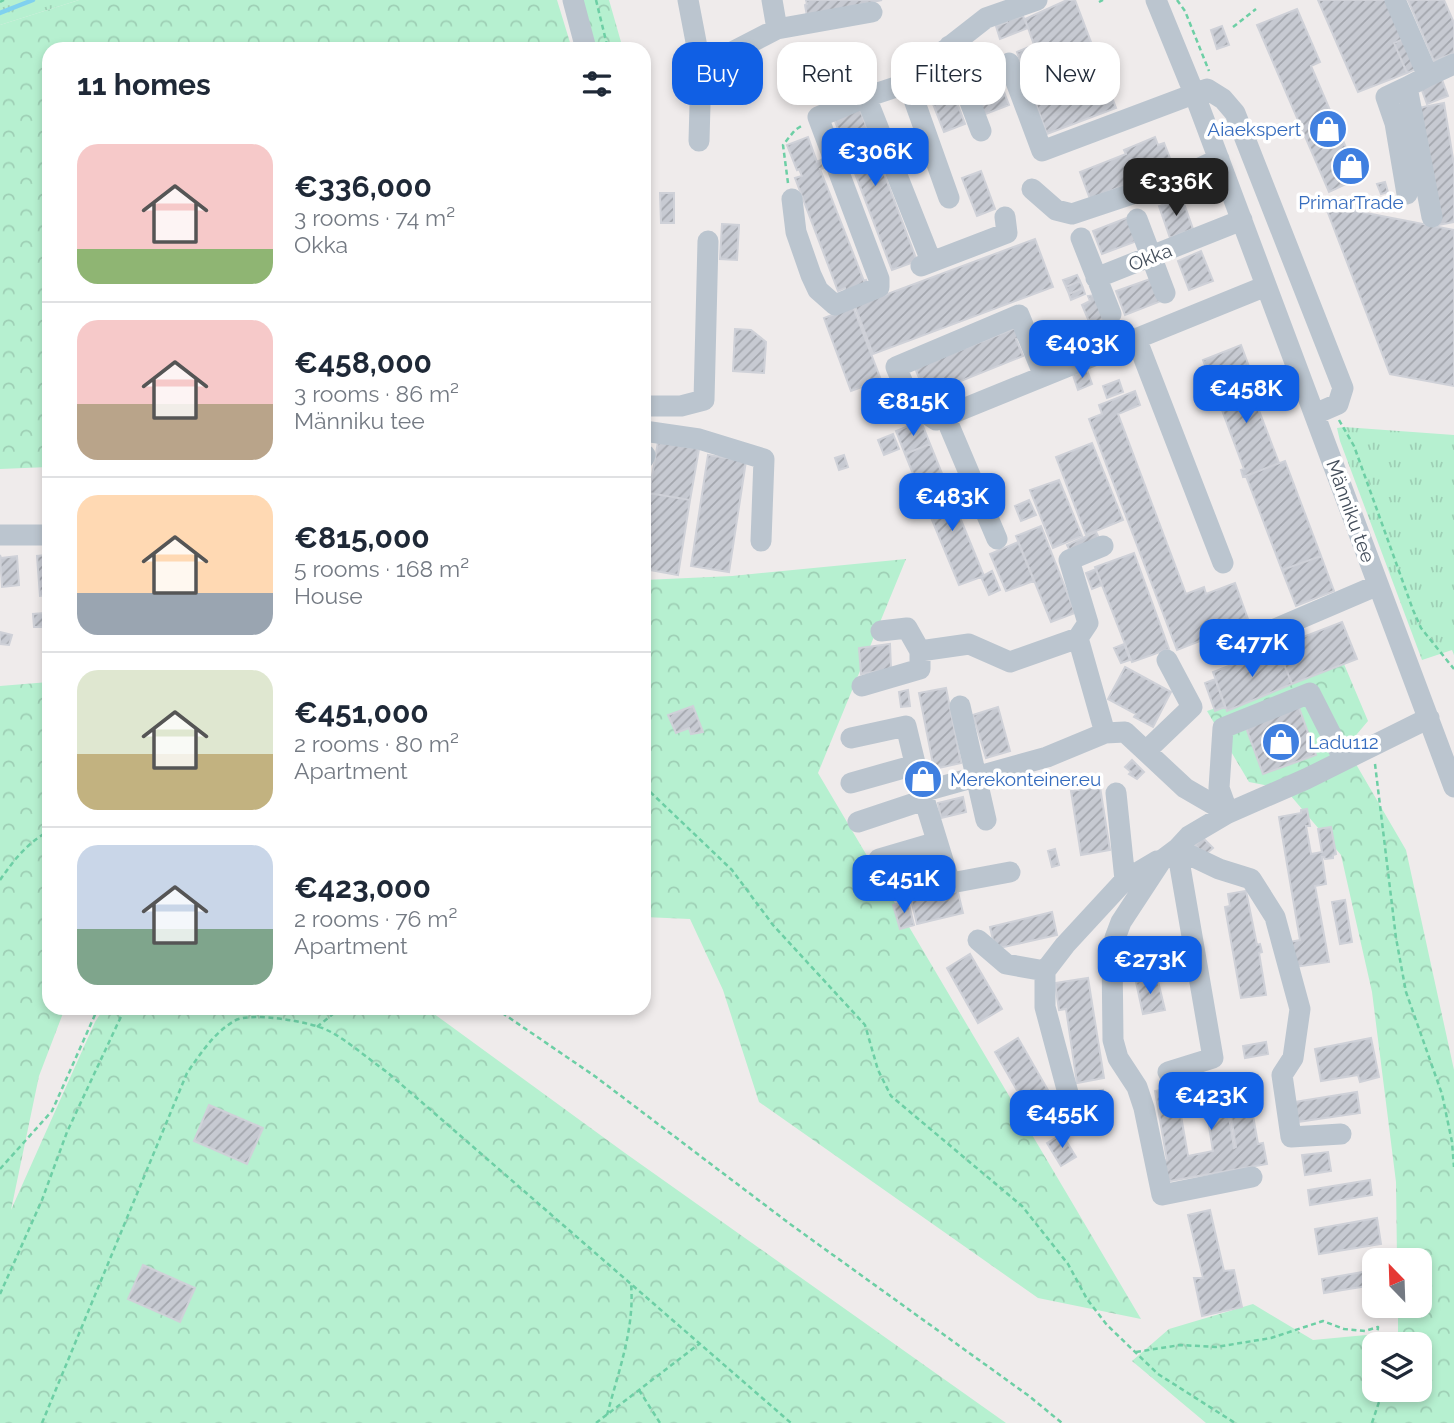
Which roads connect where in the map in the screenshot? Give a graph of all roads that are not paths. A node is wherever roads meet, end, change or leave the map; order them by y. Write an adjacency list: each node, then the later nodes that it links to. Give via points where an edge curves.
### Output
1 (573, 0): 10 (street)
2 (688, 0): 11 (street)
3 (772, 0): 9 (street)
4 (1037, 0): 7 (street)
5 (1156, 0): 18 (street, Männiku tee)
6 (1395, 0): 16 (street)
7 (981, 9): 13 (street)
8 (872, 12): 9 (street)
9 (778, 29): 12 (street)
10 (584, 42)
11 (696, 42)
12 (752, 42)
13 (952, 42)
14 (1009, 63): 18 (street, via 1042,150)
15 (1454, 64): 16 (street)
16 (1428, 76): 17 (street)
17 (1407, 87): 28 (street, via 1386,97); 32 (street)
18 (1194, 93): 26 (street, Männiku tee); 45 (street, via 1207,89 1235,113 1343,388)
19 (700, 105): 25 (street)
20 (847, 105): 30 (street, via 818,117 879,287 835,305 818,290 796,232)
21 (869, 105): 31 (street, via 925,264 1007,233)
22 (916, 105): 29 (street)
23 (971, 105): 24 (street)
24 (981, 131)
25 (699, 141)
26 (1219, 159): 27 (street, via 1174,180 1072,214 1056,210); 34 (street, Männiku tee)
27 (1032, 189)
28 (1407, 194)
29 (949, 198)
30 (792, 199)
31 (1005, 217)
32 (1432, 217)
33 (1138, 219): 37 (street)
34 (1242, 220): 37 (street, Okka); 39 (street, Männiku tee)
35 (1081, 238): 38 (street)
36 (708, 241): 44 (street, via 704,400 681,407)
37 (1151, 256): 38 (street, Okka); 40 (street)
38 (1096, 278): 41 (street)
39 (1266, 286): 42 (street); 45 (street, Männiku tee)
40 (1165, 293)
41 (1111, 314)
42 (1136, 338): 43 (street); 53 (street)
43 (1044, 376): 46 (street); 46 (street, via 1019,315 896,367 912,404 936,419)
44 (651, 406)
45 (1328, 408): 54 (street, Männiku tee)
46 (945, 416): 50 (street)
47 (651, 432): 51 (street, via 699,439 764,459)
48 (0, 535): 49 (street)
49 (42, 535)
50 (997, 539)
51 (761, 541)
52 (1103, 546): 56 (street, via 1069,561 1088,623)
53 (1223, 563)
54 (1378, 585): 58 (street); 62 (street, Männiku tee)
55 (881, 631): 57 (street, via 907,628)
56 (1078, 638): 57 (street, via 1010,662 969,644); 63 (street)
57 (920, 651): 60 (street, via 920,670)
58 (1224, 652)
59 (1167, 660): 65 (street, via 1192,707)
60 (862, 686)
61 (960, 706): 68 (street)
62 (1429, 718): 66 (street); 70 (street, Männiku tee)
63 (1105, 733): 65 (street, via 1125,733); 68 (street, via 1047,757)
64 (851, 738): 67 (street, via 906,726)
65 (1146, 751): 73 (street, via 1185,788)
66 (1344, 760): 73 (street); 73 (street, via 1310,693 1223,728 1219,788)
67 (915, 765): 69 (street); 72 (street)
68 (975, 776): 72 (street); 74 (street)
69 (851, 783)
70 (1454, 787)
71 (1116, 793): 80 (street)
72 (923, 796): 75 (street); 76 (street)
73 (1228, 813): 77 (street, via 1189,836)
74 (986, 820)
75 (858, 822)
76 (937, 842): 78 (street); 81 (street)
77 (1177, 849): 80 (street); 85 (street, via 1213,1058); 87 (street, via 1251,879 1275,917 1300,1009 1293,1058 1282,1075 1291,1138); 88 (street, via 1161,861 1115,938 1113,1040 1144,1108 1162,1195)
78 (879, 859)
79 (1010, 872): 81 (street)
80 (1125, 880): 84 (street)
81 (950, 883): 82 (street)
82 (903, 892)
83 (978, 940): 84 (street, via 1006,964)
84 (1045, 971): 86 (street, via 1045,1007)
85 (1168, 1072)
86 (1072, 1108)
87 (1341, 1134)
88 (1252, 1177)

